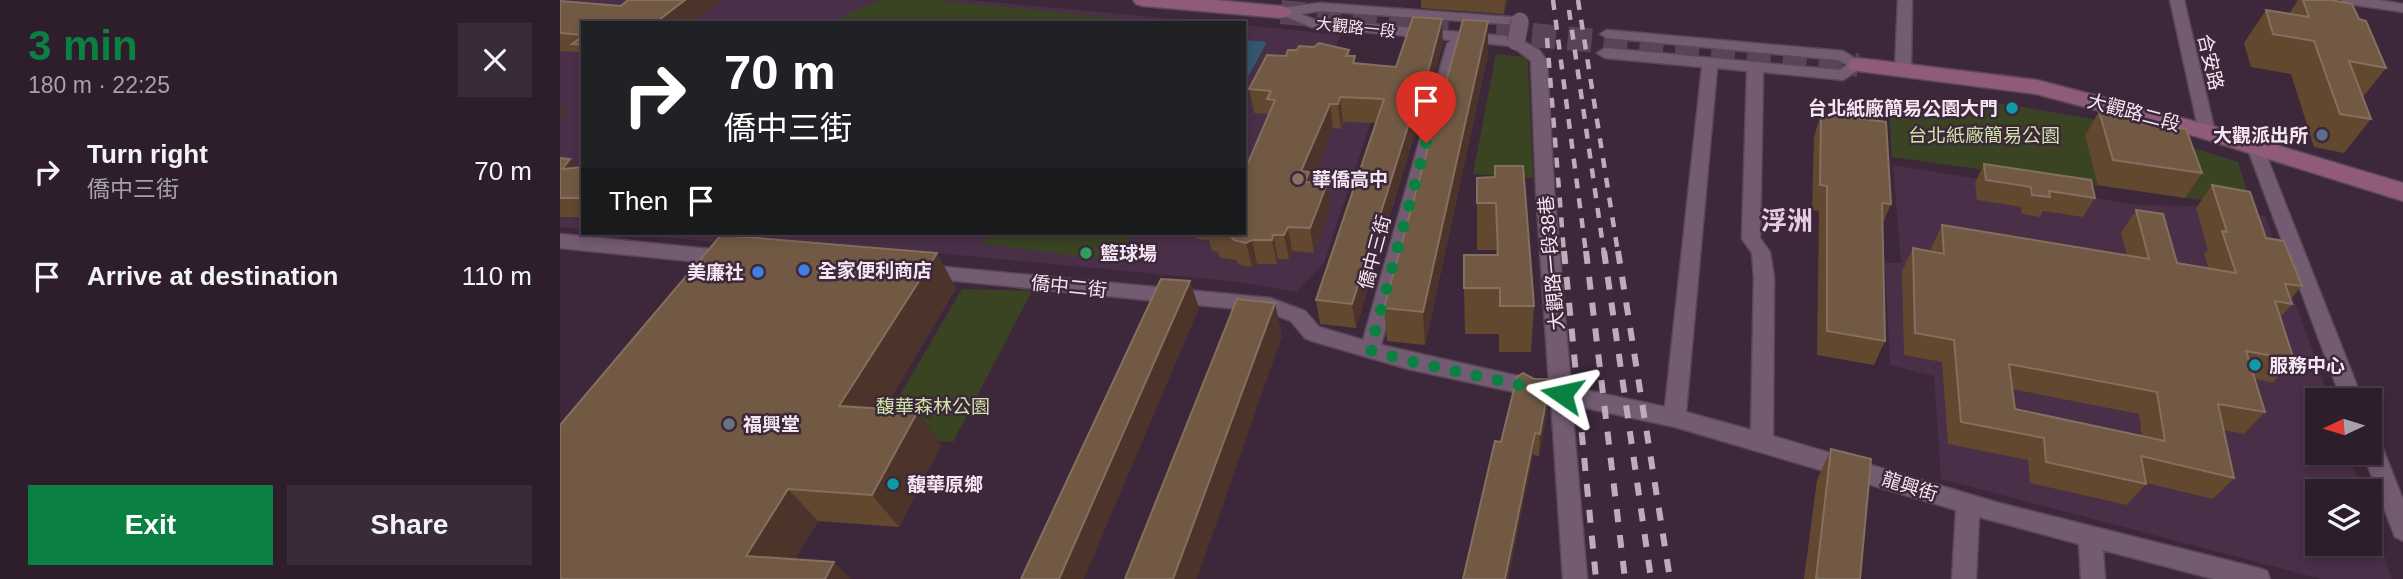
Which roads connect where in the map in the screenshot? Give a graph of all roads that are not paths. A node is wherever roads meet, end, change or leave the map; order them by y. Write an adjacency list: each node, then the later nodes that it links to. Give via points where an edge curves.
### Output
1 (1143, 0): 6 (main road, 大觀路一段)
2 (1905, 0): 15 (street)
3 (2177, 0): 16 (street, 合安路)
4 (2348, 0): 5 (street)
5 (2403, 8)
6 (1281, 12): 7 (street, 大觀路一段, via 1311,23); 9 (street, 大觀路一段, bridge, via 1320,7 1520,21)
7 (1416, 33): 9 (street, 大觀路一段); 10 (street)
8 (1607, 34): 13 (street, 大觀路二段, via 1843,56)
9 (1516, 42): 10 (street); 24 (street, 大觀路一段38巷, via 1539,61)
10 (1455, 44): 22 (street, 僑中三街)
11 (1605, 53): 12 (street, 大觀路二段)
12 (1710, 62): 14 (street, 大觀路二段); 25 (street)
13 (1858, 65): 14 (street, 大觀路二段, via 1843,75); 15 (main road, 大觀路二段)
14 (1755, 66): 26 (street, via 1751,239 1761,252 1763,277)
15 (1903, 69): 16 (main road, 大觀路二段, via 2037,87)
16 (2207, 132): 17 (main road, 大觀路二段)
17 (2255, 147): 18 (main road, 大觀路二段); 23 (street)
18 (2403, 192)
19 (560, 241): 20 (street)
20 (750, 260)
21 (902, 271): 22 (street, 僑中二街, via 1270,305 1298,316 1312,333)
22 (1370, 350): 24 (street, 僑中二街)
23 (2348, 388)
24 (1562, 394): 25 (street, 龍興街); 32 (street, 大觀路一段38巷)
25 (1675, 418): 26 (street, 龍興街)
26 (1762, 442): 28 (street, 龍興街)
27 (2379, 466): 29 (street)
28 (1968, 504): 30 (street, 龍興街); 33 (street)
29 (2403, 530)
30 (2090, 535): 31 (street, 龍興街); 34 (street)
31 (2200, 571): 35 (street, 龍興街)
32 (1574, 579)
33 (1964, 579)
34 (2093, 579)
35 (2258, 579)

